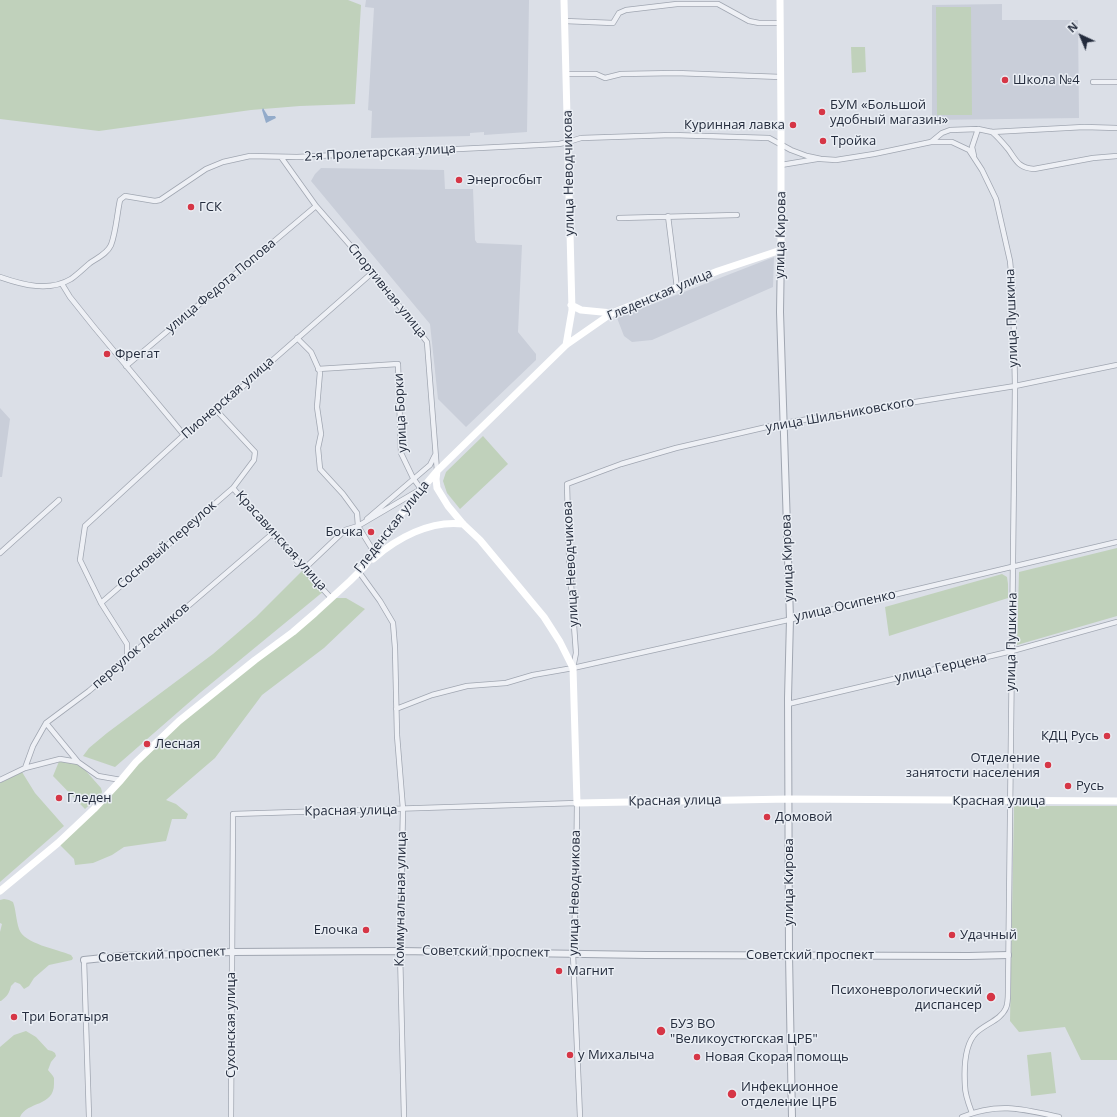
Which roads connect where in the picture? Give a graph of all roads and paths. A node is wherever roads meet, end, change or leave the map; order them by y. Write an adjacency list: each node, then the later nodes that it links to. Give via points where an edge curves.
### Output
1 (564, 0): 4 (main road, улица Неводчикова)
2 (780, 0): 5 (main road, улица Кирова)
3 (677, 1): 4 (street, via 622,10 613,23); 5 (street, via 718,4 749,21)
4 (565, 21): 6 (main road, улица Неводчикова)
5 (780, 23): 7 (main road, улица Кирова)
6 (566, 74): 7 (street, via 596,74 605,78 621,74 676,73); 13 (main road, улица Неводчикова)
7 (781, 77): 15 (main road, улица Кирова)
8 (1093, 82): 9 (street)
9 (1117, 82)
10 (1117, 128): 12 (street, 2-я Пролетарская улица, via 1084,127)
11 (978, 129): 12 (street, 2-я Пролетарская улица); 14 (street, 2-я Пролетарская улица, via 950,130); 19 (street, улица Пушкина, via 972,147)
12 (992, 132): 16 (street, via 1016,161 1027,169)
13 (568, 142): 15 (street, 2-я Пролетарская улица, via 581,138 672,135 769,138); 17 (street, 2-я Пролетарская улица); 30 (main road, улица Неводчикова)
14 (931, 142): 18 (street, 2-я Пролетарская улица, via 857,157); 19 (street, улица Пушкина, via 952,142 969,150)
15 (781, 145): 18 (street, 2-я Пролетарская улица); 20 (main road, улица Кирова)
16 (1117, 156)
17 (281, 157): 21 (street, Спортивная улица); 28 (street, 2-я Пролетарская улица, via 250,156 223,162 206,169 160,200 122,197 110,246 101,256)
18 (821, 159): 20 (street, 2-я Пролетарская улица)
19 (975, 159): 37 (street, улица Пушкина, via 996,199 1010,261)
20 (781, 165): 25 (main road, улица Кирова)
21 (316, 206): 26 (street, Спортивная улица); 35 (street, улица Федота Попова)
22 (737, 215): 23 (street)
23 (668, 216): 24 (street); 29 (street)
24 (619, 218)
25 (781, 250): 29 (main road, Гледенская улица); 39 (street, улица Кирова, via 780,312)
26 (373, 272): 32 (street, Пионерская улица); 41 (street, Спортивная улица, via 427,342)
27 (0, 277): 28 (street, 2-я Пролетарская улица, via 36,286 50,287)
28 (62, 284): 35 (street)
29 (677, 288): 31 (main road, Гледенская улица)
30 (571, 305): 31 (main road, via 580,310); 33 (main road, улица Неводчикова)
31 (612, 313): 33 (main road, Гледенская улица)
32 (297, 338): 36 (street, via 311,352); 38 (street, Пионерская улица)
33 (566, 345): 42 (main road, Гледенская улица)
34 (1117, 365): 37 (street, улица Шильниковского)
35 (126, 366): 40 (street)
36 (318, 369): 43 (street, улица Борки, via 398,364 401,453); 49 (street, via 320,469 357,513)
37 (1015, 386): 39 (street, улица Шильниковского); 54 (street, улица Пушкина)
38 (216, 410): 40 (street, Пионерская улица); 45 (street, Красавинская улица, via 255,452 254,460)
39 (784, 423): 44 (street, улица Шильниковского, via 676,448 620,464); 59 (street, улица Кирова)
40 (184, 435): 58 (street, Пионерская улица, via 85,526 80,560)
41 (436, 453): 42 (street, Спортивная улица); 43 (street, via 430,465)
42 (437, 471): 46 (main road, Гледенская улица); 48 (main road, улица Неводчикова, via 437,488 440,496)
43 (413, 478): 46 (street, улица Борки); 49 (street)
44 (567, 484): 63 (street, улица Неводчикова, via 576,653)
45 (233, 488): 50 (street, Красавинская улица); 58 (street, Сосновый переулок)
46 (421, 488): 49 (street); 52 (main road, Гледенская улица)
47 (59, 500): 53 (street)
48 (463, 524): 56 (main road, via 444,523 411,534 389,546); 63 (main road, улица Неводчикова, via 484,544 544,618)
49 (358, 526): 52 (street); 55 (street, via 345,530)
50 (272, 534): 55 (street, Красавинская улица); 62 (street, переулок Лесников)
51 (1117, 542): 54 (street, улица Осипенко)
52 (374, 552): 56 (main road, Гледенская улица)
53 (0, 553)
54 (1013, 567): 59 (street, улица Осипенко); 61 (street, улица Пушкина)
55 (304, 569): 57 (street, Красавинская улица)
56 (362, 569): 57 (main road, Гледенская улица); 65 (street, Коммунальная улица, via 393,623)
57 (332, 598): 70 (main road, Гледенская улица, via 293,632 179,721)
58 (102, 603): 62 (street, via 127,644)
59 (790, 619): 63 (street, улица Осипенко); 64 (street, улица Кирова)
60 (1117, 622): 61 (street, улица Герцена)
61 (1012, 651): 64 (street, улица Герцена); 72 (street, улица Пушкина)
62 (127, 658): 66 (street, переулок Лесников)
63 (573, 668): 65 (street, улица Осипенко, via 506,683 467,686 432,695); 74 (main road, улица Неводчикова)
64 (788, 704): 71 (street, улица Кирова)
65 (396, 709): 75 (street, Коммунальная улица)
66 (46, 723): 67 (street); 68 (street, переулок Лесников, via 32,746)
67 (78, 762): 68 (street, via 60,759); 70 (street, via 98,776)
68 (25, 768): 69 (street)
69 (0, 780)
70 (121, 780): 77 (main road, Гледенская улица, via 94,809)
71 (789, 799): 72 (main road, Красная улица); 74 (main road, Красная улица); 81 (street, улица Кирова)
72 (1010, 801): 73 (main road, Красная улица); 82 (street, улица Пушкина)
73 (1117, 801)
74 (577, 803): 75 (street, Красная улица); 80 (street, улица Неводчикова)
75 (403, 809): 76 (street, Красная улица); 78 (street, Коммунальная улица)
76 (233, 814): 79 (street, Сухонская улица)
77 (0, 891)
78 (400, 951): 79 (street, Советский проспект); 80 (street, Советский проспект); 87 (street, Коммунальная улица)
79 (231, 952): 83 (street, Советский проспект); 86 (street, Сухонская улица)
80 (573, 954): 81 (street, Советский проспект); 88 (street, улица Неводчикова)
81 (788, 955): 82 (street, Советский проспект); 89 (street, улица Кирова)
82 (1008, 955): 84 (street, улица Пушкина, via 1006,1008 1000,1017 976,1033 969,1042 966,1053 965,1087)
83 (84, 960): 85 (street)
84 (972, 1113): 90 (street); 91 (street, via 990,1108 1018,1109)
85 (89, 1117)
86 (231, 1117)
87 (404, 1117)
88 (580, 1117)
89 (792, 1117)
90 (962, 1117)
91 (1059, 1117)

